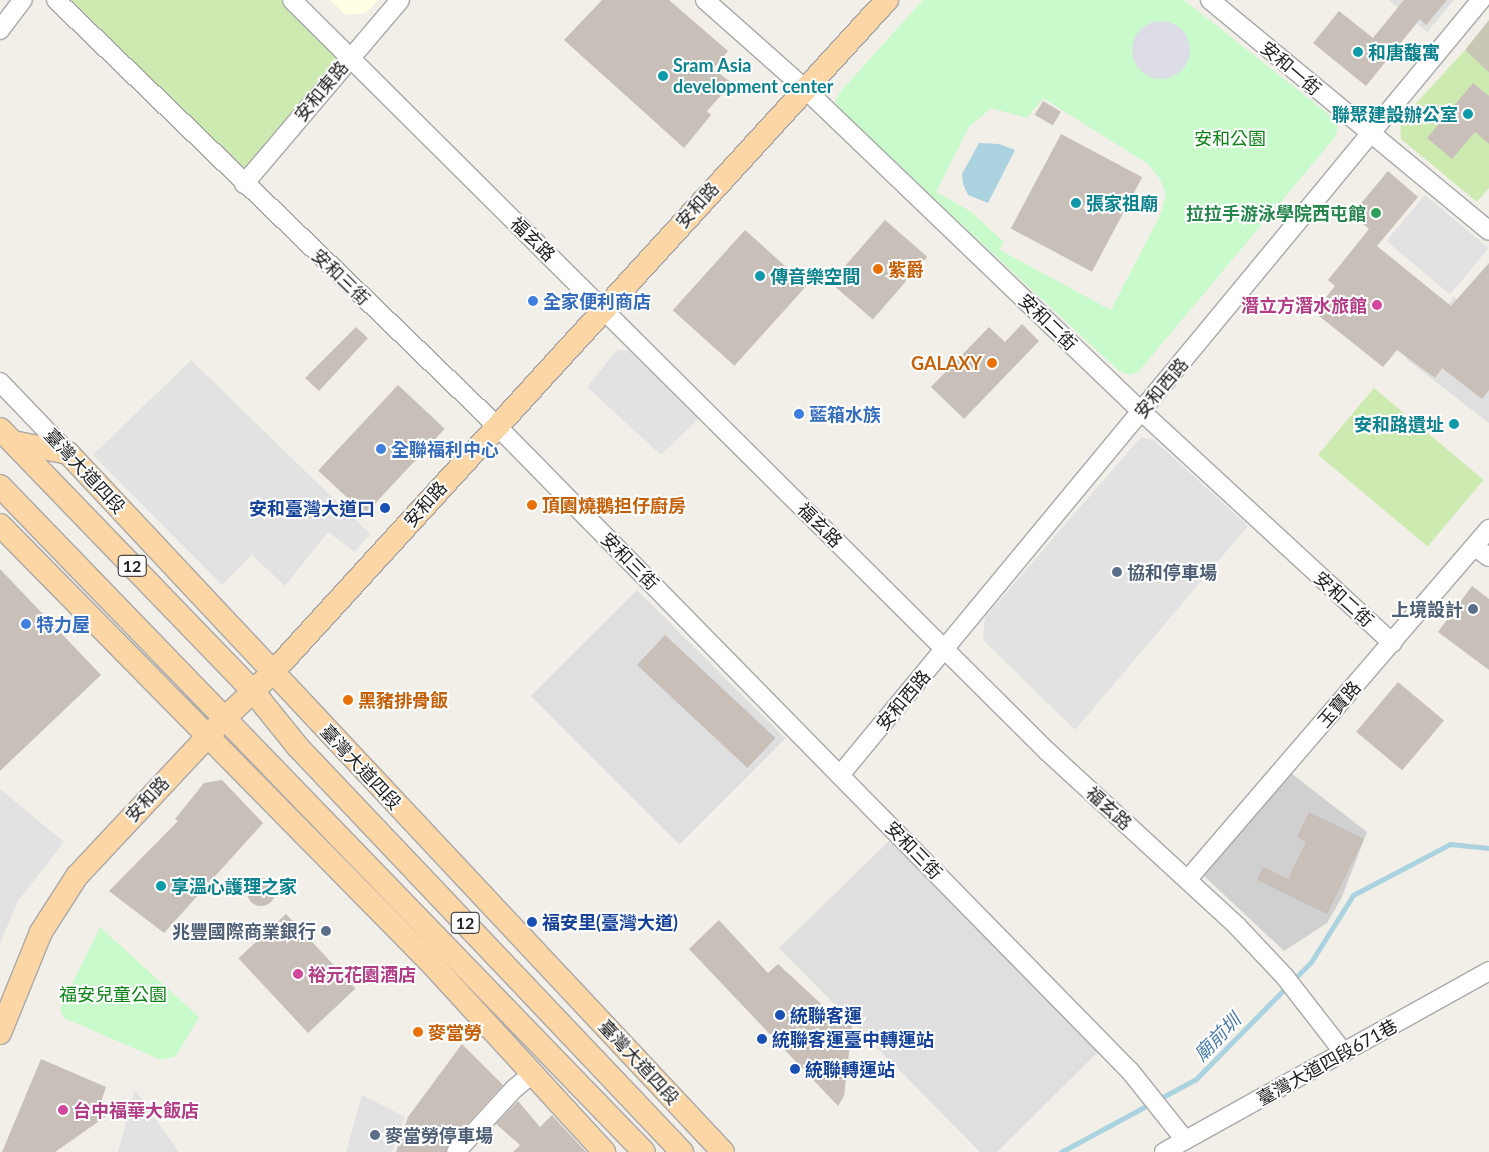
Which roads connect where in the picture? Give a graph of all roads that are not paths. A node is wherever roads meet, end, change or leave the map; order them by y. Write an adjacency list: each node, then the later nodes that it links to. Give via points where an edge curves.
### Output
1 (23, 0): 9 (street)
2 (56, 0): 13 (street, 安和三街)
3 (292, 0): 10 (street, 福玄路)
4 (400, 0): 10 (street, 安和東路)
5 (705, 0): 11 (street, 安和二街)
6 (888, 0): 11 (main road, 安和路)
7 (1210, 0): 12 (street, 安和一街)
8 (1481, 0): 12 (street, 安和西路)
9 (0, 30)
10 (349, 58): 13 (street, 安和東路); 15 (street, 福玄路)
11 (804, 88): 15 (main road, 安和路); 17 (street, 安和二街)
12 (1371, 135): 14 (street, 安和一街); 17 (street, 安和西路)
13 (244, 184): 18 (street, 安和三街)
14 (1489, 230)
15 (603, 308): 18 (main road, 安和路); 26 (street, 福玄路)
16 (0, 382): 20 (street, 臺灣大道四段)
17 (1141, 412): 25 (street, 安和二街); 26 (street, 安和西路)
18 (496, 425): 27 (main road, 安和路); 31 (street, 安和三街)
19 (6, 435): 20 (main road); 28 (main road, 臺灣大道四段 / 12)
20 (68, 453): 27 (main road, 臺灣大道四段)
21 (0, 486): 29 (main road, 12)
22 (0, 524): 30 (main road)
23 (1489, 529): 24 (street, 玉寶路)
24 (1482, 552): 25 (street, 玉寶路)
25 (1392, 643): 32 (street, 玉寶路)
26 (945, 651): 31 (street, 安和西路); 32 (street, 福玄路, via 1066,770)
27 (274, 671): 28 (main road, 安和路); 43 (main road, 臺灣大道四段 / 12, via 356,763)
28 (252, 690): 29 (main road, 安和路); 42 (main road, 臺灣大道四段 / 12, via 297,746)
29 (224, 718): 30 (main road, 安和路); 41 (main road, 12)
30 (208, 736): 34 (main road, 安和路, via 77,876 41,932); 37 (main road, via 468,1002)
31 (840, 775): 38 (street, 安和三街, via 1130,1071)
32 (1188, 879): 36 (street, 福玄路, via 1285,977)
33 (1489, 971): 36 (street, 臺灣大道四段671巷)
34 (5, 1003): 35 (main road, 安和路)
35 (0, 1033)
36 (1344, 1053): 38 (street, 臺灣大道四段671巷)
37 (532, 1074): 39 (street); 40 (main road)
38 (1185, 1140): 44 (street, 臺灣大道四段671巷)
39 (456, 1152)
40 (604, 1152)
41 (644, 1152)
42 (682, 1152)
43 (723, 1152)
44 (1164, 1152)

